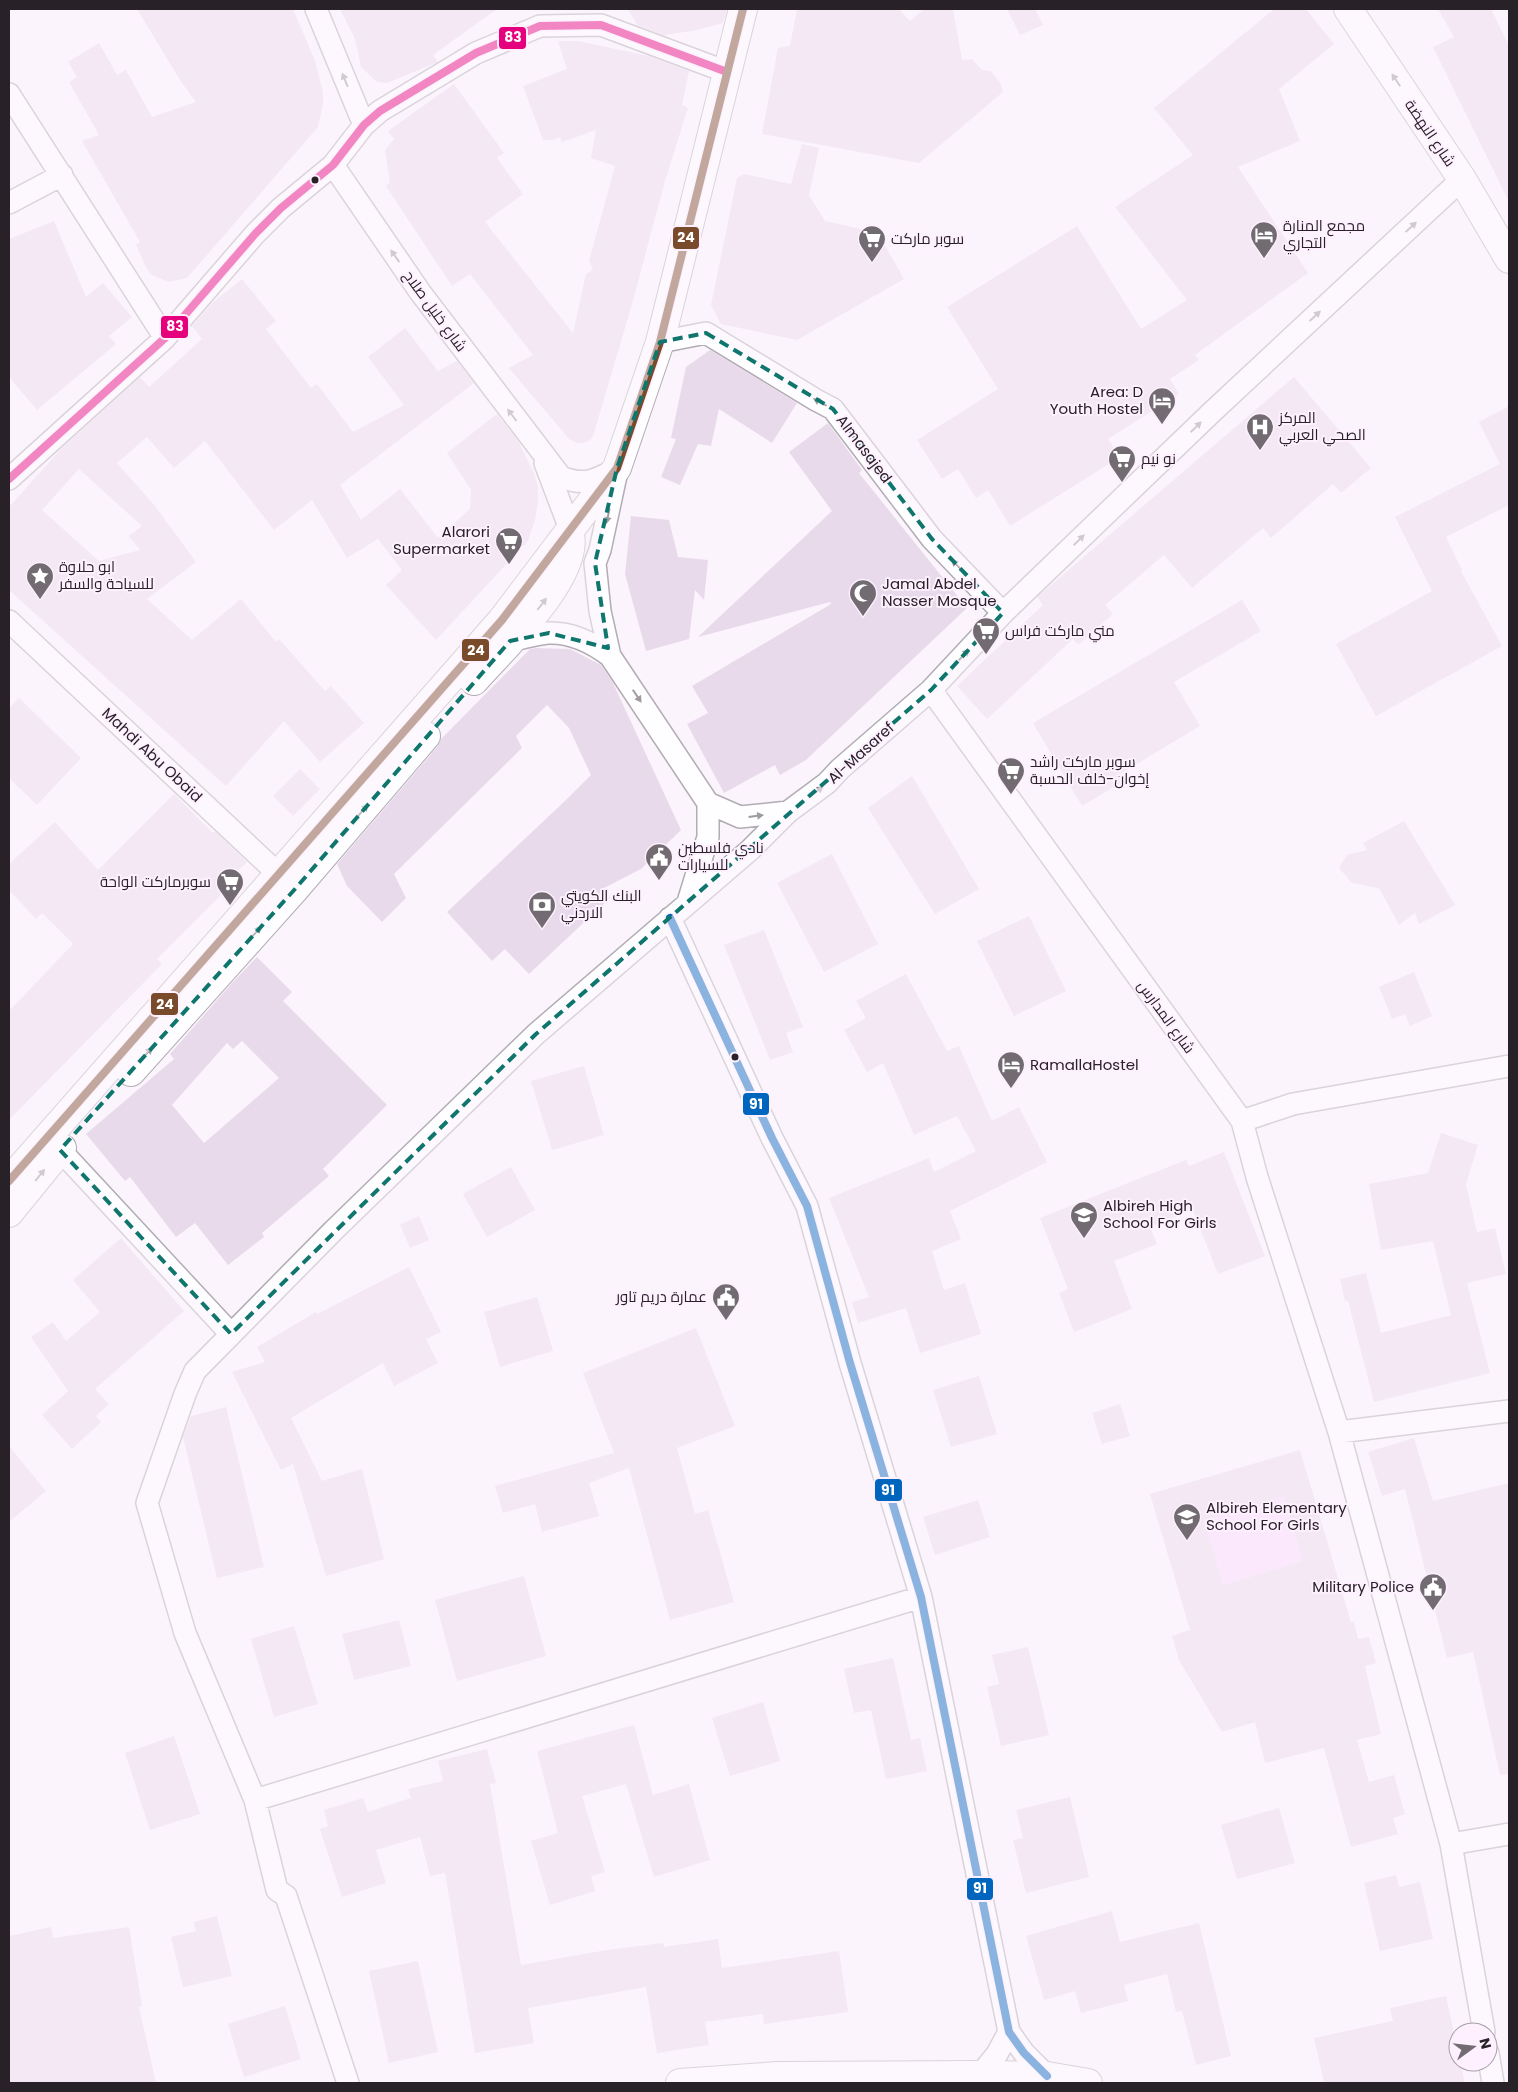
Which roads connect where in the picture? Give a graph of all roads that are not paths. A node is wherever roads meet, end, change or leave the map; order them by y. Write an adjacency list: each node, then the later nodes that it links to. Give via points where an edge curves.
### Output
1 (316, 9): 7 (street, one-way to 1)
2 (743, 9): 5 (main road)
3 (1348, 9): 10 (main road, شارع النهضة, one-way to 3)
4 (600, 17): 5 (street); 7 (street, via 540,26 476,53 380,110)
5 (727, 72): 14 (main road)
6 (9, 94): 9 (street)
7 (364, 125): 8 (street)
8 (332, 165): 13 (street, via 262,227); 15 (street, شارع خليل صلاح, one-way to 8, via 420,292)
9 (62, 175): 11 (street); 13 (street)
10 (1462, 179): 12 (main road, شارع النهضة); 19 (street, Al-Masaref, one-way to 10, via 1219,405)
11 (9, 203)
12 (1509, 259)
13 (165, 338): 17 (street)
14 (660, 342): 16 (main road); 19 (street, Almasajed, one-way to 14, via 932,539 833,409 706,333)
15 (542, 454): 16 (street, via 561,476 574,482 592,482); 18 (street)
16 (617, 468): 18 (main road); 22 (street, one-way to 22, via 595,563 600,611)
17 (9, 479)
18 (569, 532): 21 (main road, one-way to 18, via 552,591 564,569 571,542); 26 (main road, via 502,620)
19 (1003, 613): 23 (street, Al-Masaref, one-way to 19)
20 (9, 621): 26 (street, Mahdi Abu Obaid)
21 (510, 640): 22 (street, via 549,633 568,636 593,643); 26 (main road, one-way to 21)
22 (610, 656): 24 (street, one-way to 24)
23 (931, 690): 25 (street, Al-Masaref, one-way to 23, via 827,784); 30 (street, شارع المدارس)
24 (708, 803): 25 (street, Al-Masaref, one-way to 25, via 740,818); 27 (street, via 708,837)
25 (788, 812): 27 (street, Al-Masaref, via 750,850)
26 (287, 882): 31 (main road)
27 (688, 903): 28 (street, Al-Masaref)
28 (670, 918): 34 (street, Al-Masaref, via 536,1034); 37 (street, via 806,1206)
29 (1509, 1066): 30 (street, via 1293,1104)
30 (1242, 1121): 36 (street)
31 (50, 1148): 32 (main road); 33 (main road, one-way to 31); 34 (street)
32 (9, 1181)
33 (10, 1209)
34 (231, 1334): 38 (street, Al-Masaref, via 195,1371 147,1503 185,1633)
35 (1509, 1411): 36 (street)
36 (1339, 1432): 40 (street)
37 (920, 1597): 38 (street); 42 (street)
38 (255, 1800): 45 (street, Al-Masaref, via 277,1890 286,1896)
39 (1509, 1834): 40 (street)
40 (1451, 1844): 41 (street)
41 (1482, 2022)
42 (1010, 2032): 43 (street, via 998,2054); 44 (street, via 1024,2053)
43 (980, 2075): 44 (main road); 46 (main road, via 777,2076)
44 (1048, 2076): 47 (main road)
45 (348, 2083)
46 (680, 2083)
47 (1088, 2083)

